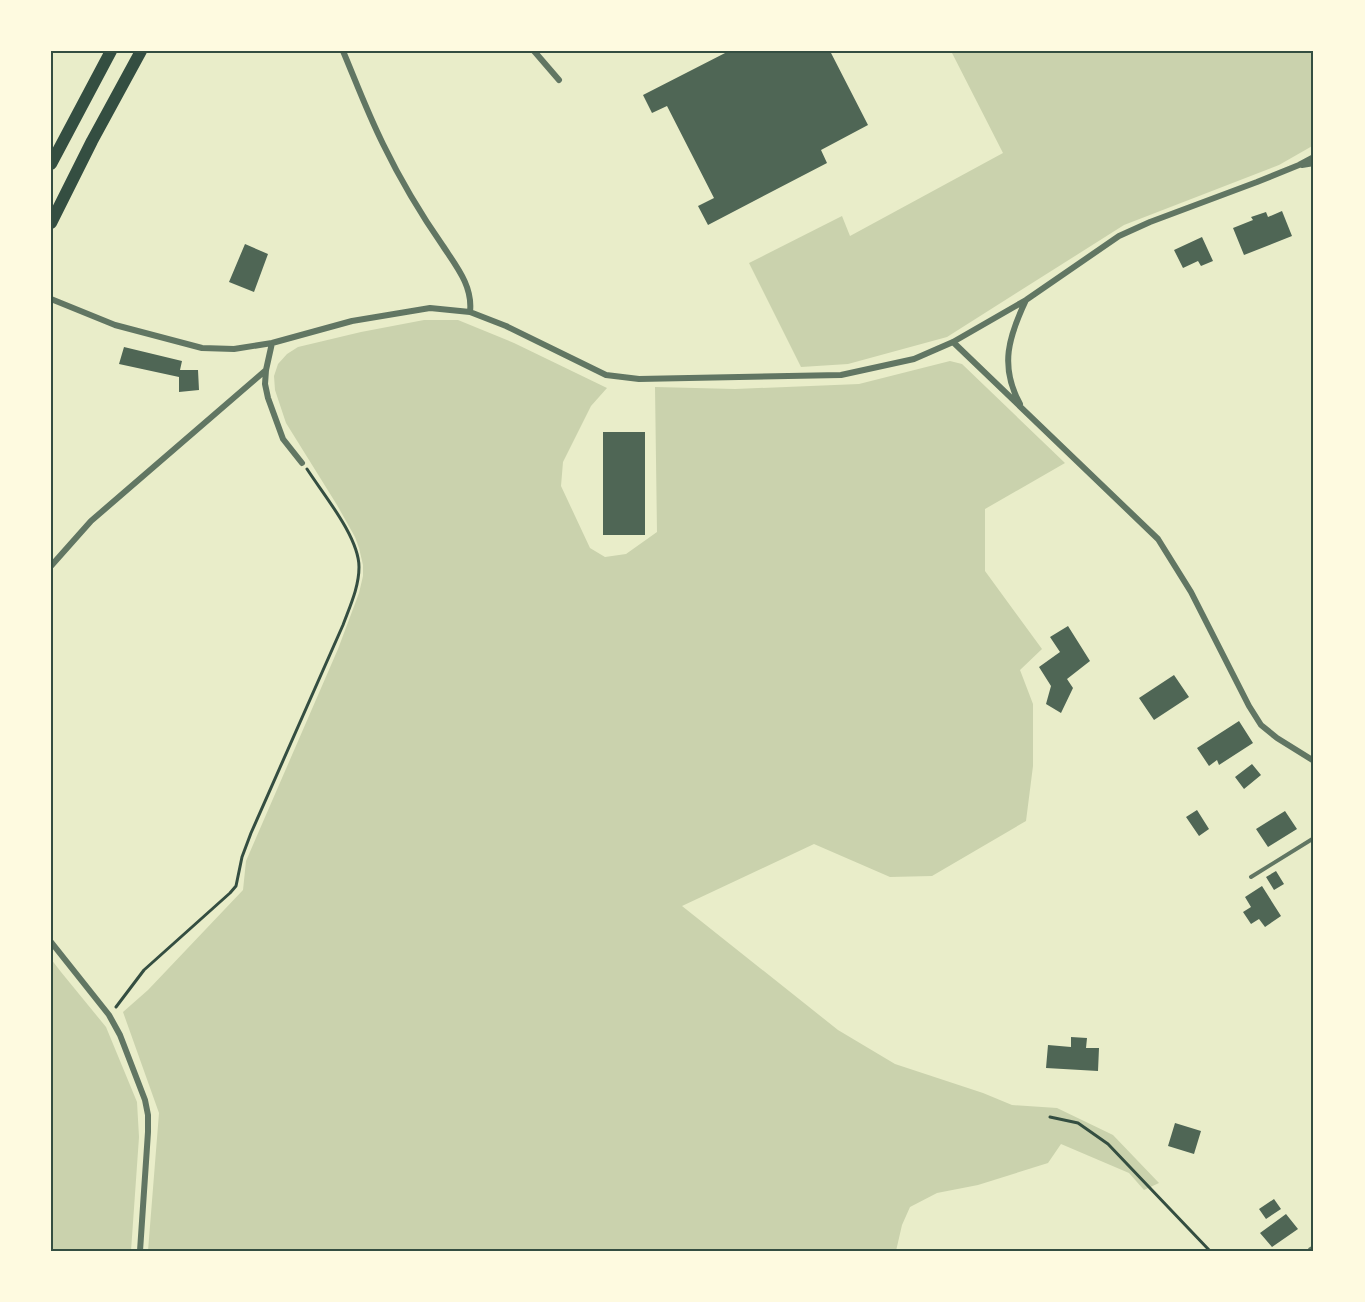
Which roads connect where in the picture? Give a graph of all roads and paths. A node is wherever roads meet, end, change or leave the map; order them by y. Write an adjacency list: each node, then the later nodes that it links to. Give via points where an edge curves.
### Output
1 (111, 51): 8 (highway)
2 (141, 51): 10 (highway)
3 (343, 51): 13 (street, via 407,190 468,286)
4 (534, 51): 5 (street)
5 (559, 80)
6 (1314, 157): 9 (street)
7 (1314, 163): 9 (street)
8 (51, 164)
9 (1299, 165): 12 (street, via 1119,236)
10 (51, 223)
11 (51, 299): 15 (street, via 115,325 202,348 234,349)
12 (1026, 300): 14 (street); 17 (street, via 1008,354 1015,396)
13 (470, 312): 14 (street, via 606,375 639,379 842,375 914,359); 15 (street, via 430,308 352,321)
14 (953, 342): 17 (street)
15 (272, 343): 16 (street)
16 (266, 370): 18 (street, via 268,398 283,439); 19 (street, via 91,521)
17 (1023, 410): 20 (street, via 1158,538 1261,725)
18 (302, 463): 24 (path, via 355,546 359,569 356,590 251,833 236,886 144,969)
19 (51, 566)
20 (1314, 761)
21 (1314, 838): 22 (lane)
22 (1251, 877)
23 (51, 942): 24 (street)
24 (109, 1015): 26 (street, via 148,1115)
25 (1050, 1117): 27 (path, via 1078,1123 1108,1144)
26 (140, 1251)
27 (1210, 1251)

